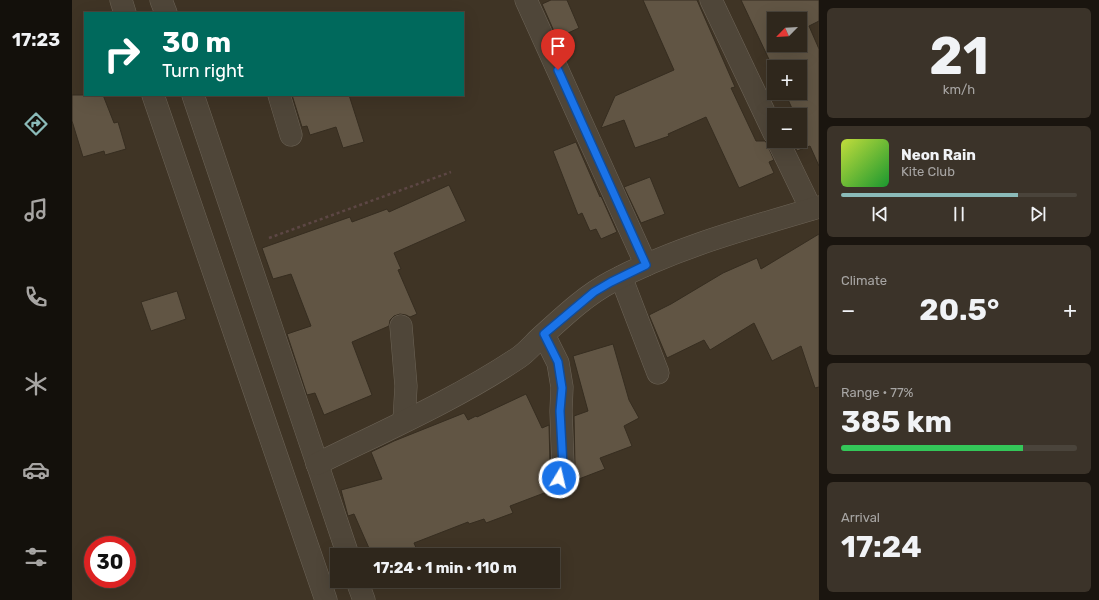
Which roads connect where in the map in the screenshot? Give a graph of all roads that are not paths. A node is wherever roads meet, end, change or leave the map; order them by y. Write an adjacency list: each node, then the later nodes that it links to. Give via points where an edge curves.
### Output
1 (161, 0): 4 (street)
2 (526, 0): 12 (street)
3 (710, 0): 8 (street)
4 (166, 12)
5 (153, 96): 22 (street)
6 (193, 96): 18 (street)
7 (279, 96): 9 (street)
8 (767, 118)
9 (291, 135)
10 (782, 148): 11 (street)
11 (815, 208): 12 (street, via 690,247)
12 (646, 265): 13 (street)
13 (621, 277): 15 (street, via 594,292); 16 (street)
14 (401, 326): 17 (street, via 406,386)
15 (544, 334): 17 (street, via 519,357 485,379); 19 (street, via 558,362 562,388 560,411 563,466)
16 (658, 374)
17 (404, 421): 18 (street)
18 (317, 464): 20 (street)
19 (559, 478)
20 (346, 548)
21 (360, 588): 23 (street)
22 (326, 600)
23 (364, 600)

